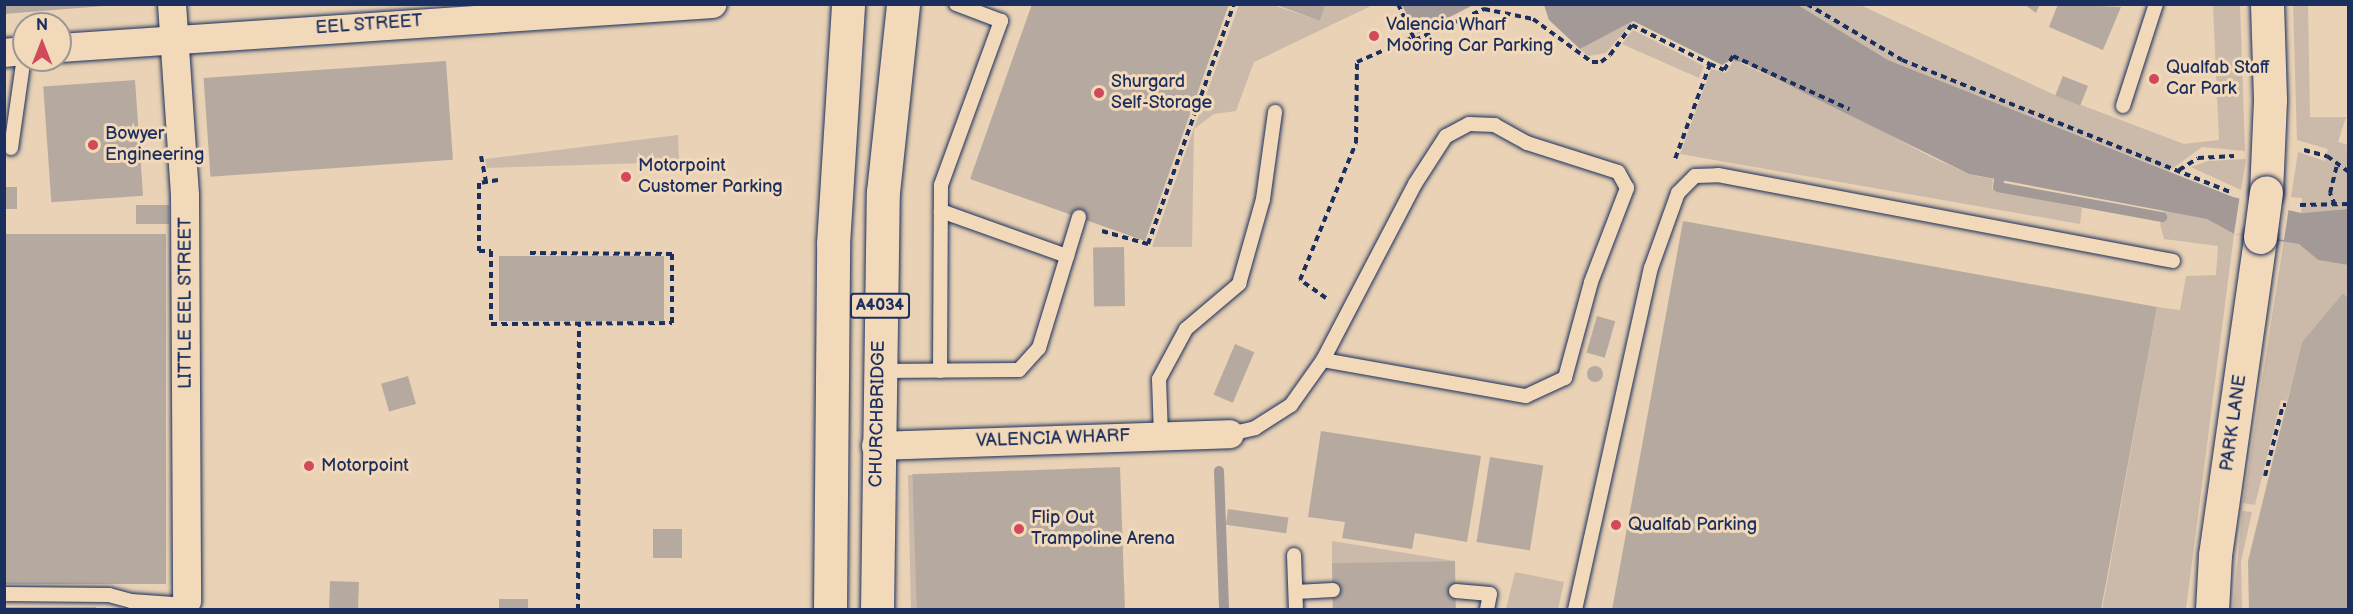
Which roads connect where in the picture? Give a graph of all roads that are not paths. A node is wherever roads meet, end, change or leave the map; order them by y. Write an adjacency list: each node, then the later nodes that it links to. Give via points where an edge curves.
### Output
1 (172, 4): 8 (street, LITTLE EEL STREET)
2 (713, 4): 8 (street, EEL STREET)
3 (848, 4): 30 (main road, A4034, via 833,244)
4 (903, 4): 19 (main road, CHURCHBRIDGE / A4034, via 886,140)
5 (957, 4): 14 (lane, via 1001,21 941,185)
6 (2156, 4): 11 (lane)
7 (2266, 4): 35 (main road, PARK LANE, bridge, via 2270,99 2266,196 2215,555)
8 (175, 39): 9 (street, EEL STREET); 29 (street, LITTLE EEL STREET, via 185,196)
9 (72, 47)
10 (22, 72): 13 (lane)
11 (2123, 106)
12 (1275, 112): 22 (lane, via 1263,199 1239,284 1186,329 1159,380)
13 (11, 148)
14 (941, 211): 16 (lane); 20 (lane)
15 (1078, 220): 16 (lane)
16 (1067, 256): 20 (lane, via 1039,348 1019,370)
17 (2174, 261): 34 (lane, via 1718,176 1695,176 1678,193 1651,268)
18 (1323, 360): 18 (lane, via 1526,396 1565,378 1591,282 1627,188 1618,172 1527,143 1494,125 1469,124 1446,136 1414,184); 21 (lane, via 1291,405 1255,428)
19 (878, 371): 20 (lane); 23 (main road, CHURCHBRIDGE / A4034)
20 (940, 371)
21 (1230, 434): 22 (street, VALENCIA WHARF)
22 (1161, 436): 23 (street, VALENCIA WHARF)
23 (876, 446): 31 (main road, CHURCHBRIDGE / A4034)
24 (1294, 555): 27 (lane)
25 (1333, 590): 27 (lane)
26 (1456, 591): 33 (lane, via 1490,594)
27 (1296, 592): 32 (lane)
28 (4, 594): 29 (lane)
29 (187, 605)
30 (830, 609)
31 (877, 609)
32 (1296, 609)
33 (1487, 609)
34 (1575, 609)
35 (2212, 609)

